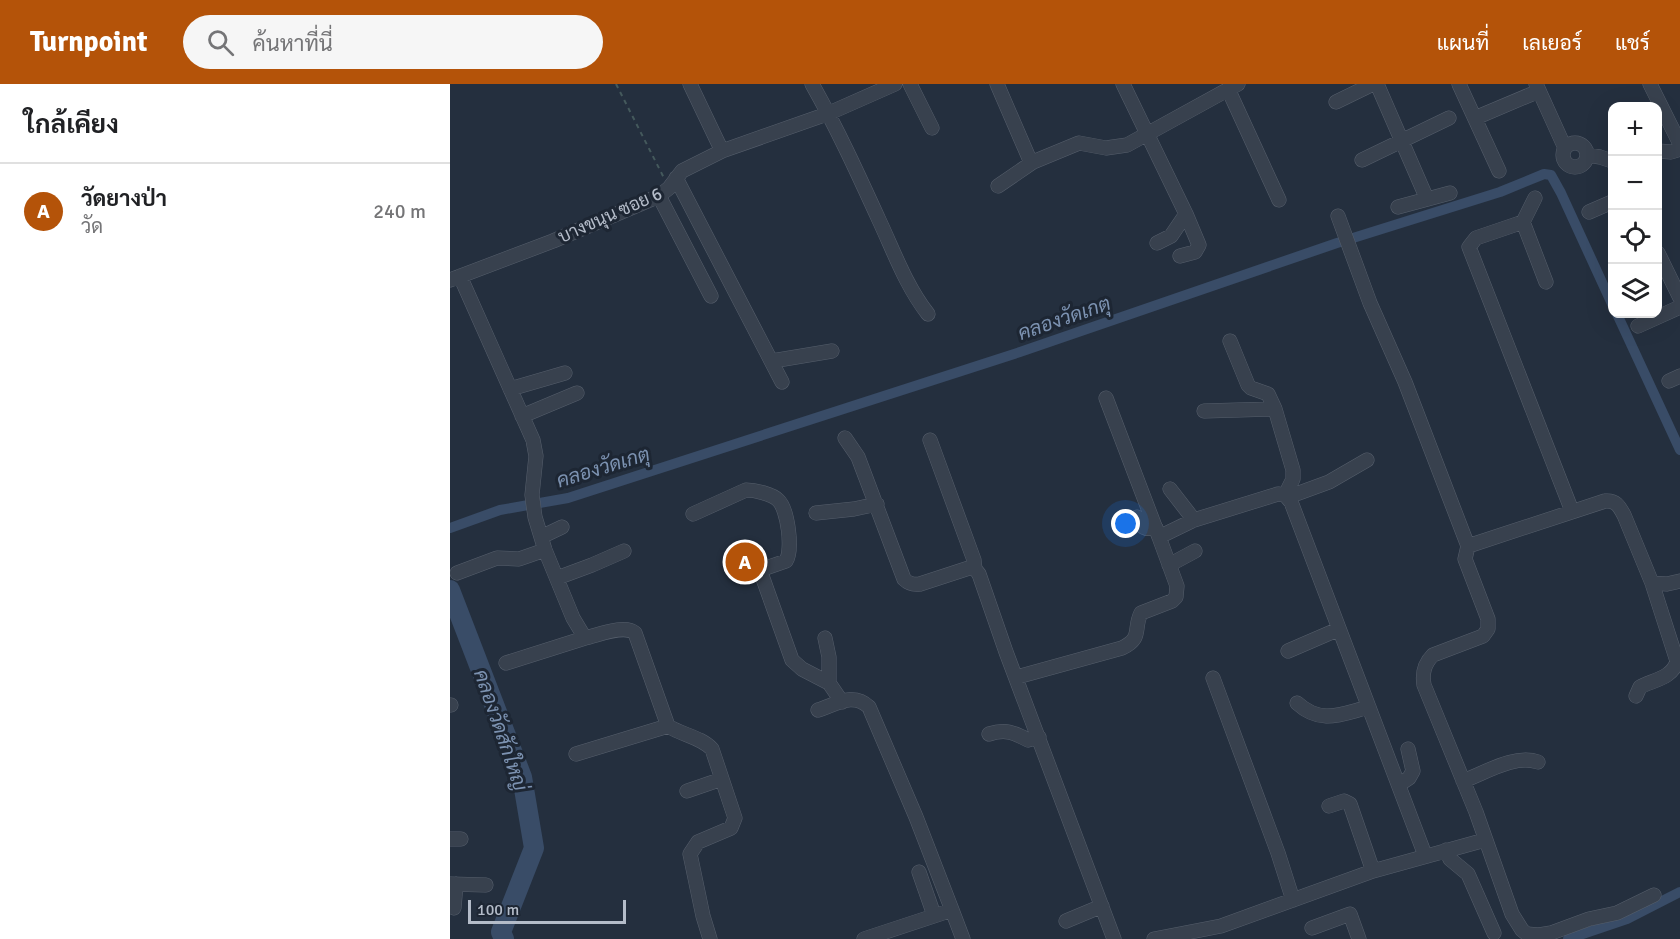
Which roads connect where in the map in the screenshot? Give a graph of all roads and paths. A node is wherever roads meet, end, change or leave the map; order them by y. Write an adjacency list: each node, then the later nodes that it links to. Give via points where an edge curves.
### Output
1 (616, 84): 30 (path)
2 (690, 84): 22 (street)
3 (812, 84): 14 (street)
4 (910, 84): 17 (street)
5 (997, 84): 27 (street)
6 (1123, 84): 18 (street)
7 (1375, 84): 13 (street); 20 (street)
8 (1459, 84): 16 (street)
9 (1650, 84): 19 (street)
10 (887, 86): 14 (street, บางขนุน ซอย 6)
11 (1233, 86): 18 (street); 34 (street)
12 (1537, 87): 16 (street); 21 (street)
13 (1336, 102)
14 (829, 113): 22 (street, บางขนุน ซอย 6); 49 (street, via 913,295)
15 (1449, 118): 20 (street)
16 (1475, 118): 28 (street)
17 (932, 128)
18 (1146, 134): 27 (street, via 1127,145 1106,148 1079,143); 38 (street)
19 (1679, 141): 23 (street, via 1671,152)
20 (1401, 142): 25 (street); 33 (street)
21 (1565, 148): 24 (street, via 1579,143); 24 (street, via 1564,160 1572,167 1583,165)
22 (722, 151): 30 (street, บางขนุน ซอย 6, via 682,171)
23 (1662, 151)
24 (1588, 155): 26 (street)
25 (1362, 160)
26 (1608, 160)
27 (1033, 162): 29 (street)
28 (1499, 171)
29 (998, 186)
30 (668, 188): 44 (street, บางขนุน ซอย 6, via 553,241); 46 (street); 53 (street)
31 (1450, 193): 33 (street)
32 (1535, 198): 40 (street)
33 (1427, 199): 36 (street)
34 (1279, 200)
35 (1608, 204): 37 (street)
36 (1398, 207)
37 (1589, 212)
38 (1186, 214): 41 (street, via 1171,236); 42 (street, via 1199,245 1196,252)
39 (1338, 216): 76 (street)
40 (1523, 222): 45 (street); 68 (street, via 1476,238 1469,247)
41 (1157, 243)
42 (1180, 256)
43 (1662, 261): 47 (street)
44 (455, 278): 56 (street)
45 (1546, 282)
46 (711, 296)
47 (1680, 298)
48 (1680, 308): 50 (street)
49 (928, 314)
50 (1638, 326)
51 (1230, 341): 59 (street, via 1248,386 1268,394)
52 (832, 351): 53 (street)
53 (772, 362): 55 (street)
54 (565, 373): 56 (street)
55 (782, 382)
56 (510, 389): 61 (street)
57 (577, 393): 61 (street)
58 (1106, 398): 74 (street)
59 (1275, 409): 60 (street); 66 (street, via 1293,470)
60 (1204, 411)
61 (522, 416): 75 (street, via 536,448 532,495)
62 (845, 438): 67 (street, via 858,457)
63 (930, 440): 80 (street)
64 (1367, 460): 66 (street, via 1329,482)
65 (1170, 489): 72 (street)
66 (1287, 496): 72 (street, via 1278,494); 85 (street)
67 (877, 504): 69 (street); 80 (street, via 908,582 920,584)
68 (1572, 511): 76 (street); 84 (street, via 1605,501 1618,505)
69 (816, 513)
70 (693, 514): 92 (street, via 742,490 780,501 790,539 789,555 786,561 761,573 792,660)
71 (1137, 517): 74 (street, via 1143,528)
72 (1194, 520): 74 (street)
73 (562, 527): 75 (street)
74 (1158, 532): 79 (street)
75 (543, 544): 81 (street, via 519,559 497,558); 82 (street)
76 (1468, 546): 105 (street, via 1465,559 1485,606 1488,629 1483,636 1433,655 1427,661 1423,678)
77 (624, 551): 82 (street)
78 (1195, 551): 79 (street)
79 (1169, 565): 90 (street, via 1177,586 1176,597 1141,613 1131,644)
80 (975, 569): 90 (street)
81 (457, 573)
82 (557, 578): 86 (street)
83 (1680, 581): 84 (street)
84 (1652, 583): 93 (street, via 1677,661 1672,671 1640,687)
85 (1339, 629): 88 (street); 96 (street)
86 (585, 638): 89 (street); 98 (street, via 624,630 635,633)
87 (825, 638): 92 (street)
88 (1288, 651)
89 (506, 663)
90 (1017, 677): 100 (street)
91 (1213, 678): 117 (street)
92 (829, 683): 94 (street)
93 (1636, 696)
94 (842, 702): 97 (street); 120 (street, via 853,698 869,707)
95 (1297, 703): 96 (street, via 1313,714 1328,717)
96 (1369, 707): 106 (street)
97 (818, 710)
98 (668, 726): 102 (street); 104 (street, via 708,745)
99 (988, 734): 100 (street, via 1005,730 1028,740)
100 (1039, 737): 118 (street)
101 (1408, 749): 106 (street, via 1413,771)
102 (576, 754)
103 (1538, 762): 105 (street, via 1516,761)
104 (722, 779): 107 (street); 126 (street, via 734,823 727,831 698,842 690,854)
105 (1463, 781): 109 (street)
106 (1400, 784): 111 (street)
107 (687, 790)
108 (1329, 806): 112 (street, via 1344,801 1350,804)
109 (1485, 840): 110 (street); 116 (street, via 1512,914 1527,933 1551,933 1617,913)
110 (1446, 850): 111 (street); 125 (street, via 1450,859 1468,874)
111 (1425, 855): 112 (street)
112 (1373, 871): 117 (street)
113 (919, 872): 121 (street)
114 (453, 884): 115 (street); 119 (street)
115 (486, 885)
116 (1654, 896)
117 (1293, 900): 124 (street)
118 (1102, 906): 122 (street); 129 (street)
119 (453, 908)
120 (952, 910): 121 (street); 128 (street)
121 (934, 915): 127 (street)
122 (1066, 921)
123 (1312, 928): 131 (street, via 1350,914)
124 (1224, 933): 130 (street)
125 (1494, 933)
126 (710, 939)
127 (864, 939)
128 (963, 939)
129 (1114, 939)
130 (1155, 939)
131 (1359, 939)

